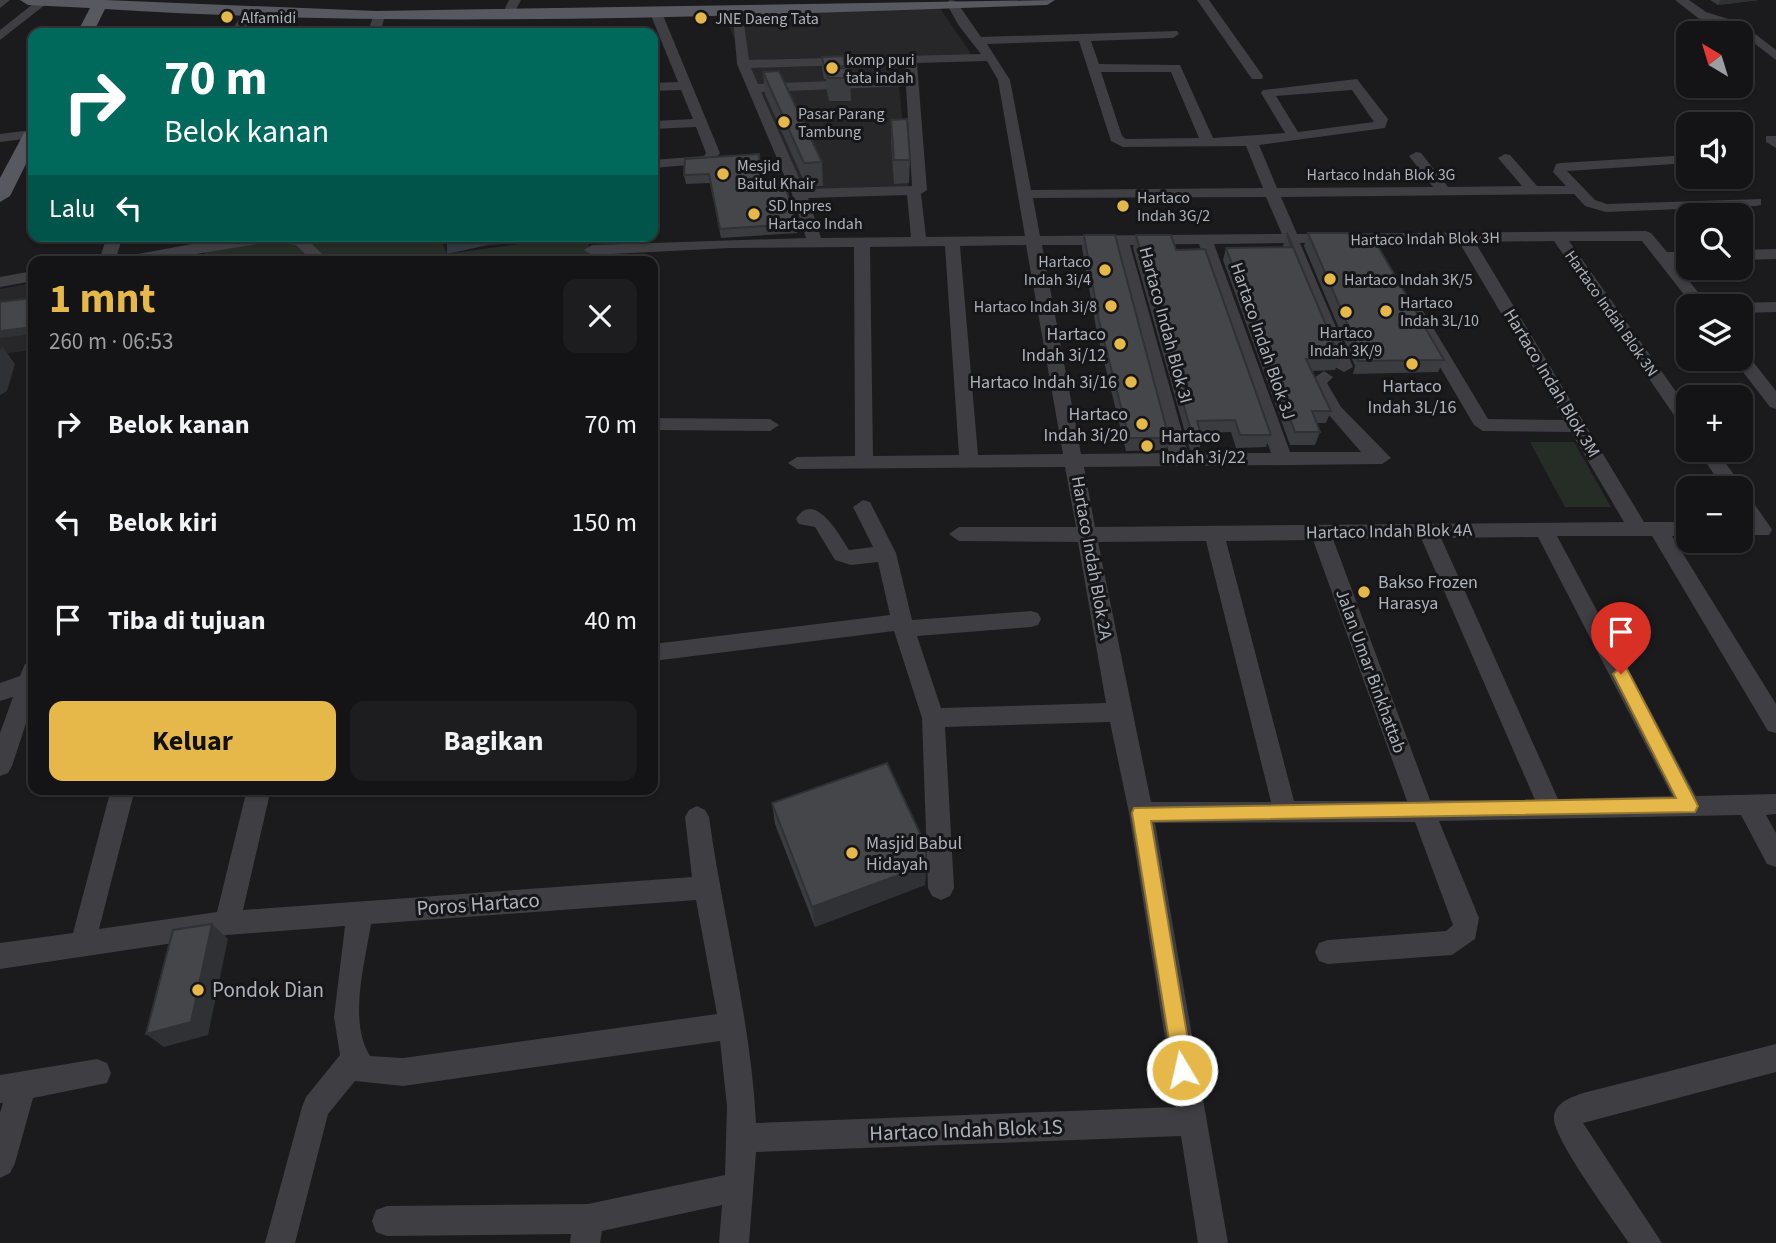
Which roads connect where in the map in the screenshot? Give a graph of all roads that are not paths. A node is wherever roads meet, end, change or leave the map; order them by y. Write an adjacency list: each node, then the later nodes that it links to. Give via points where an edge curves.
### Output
1 (4, 0): 8 (street)
2 (1047, 0): 7 (main road)
3 (1203, 0): 27 (street)
4 (1681, 0): 22 (street, via 1702,15 1737,26)
5 (36, 1): 9 (main road); 19 (street)
6 (878, 3): 7 (main road); 12 (main road)
7 (952, 3): 21 (street, Hartaco Indah Blok 2A, via 959,21)
8 (0, 4)
9 (99, 6): 13 (main road); 15 (main road)
10 (512, 7): 11 (main road, via 451,13); 14 (main road)
11 (380, 8): 13 (main road); 17 (street)
12 (736, 9): 14 (main road); 25 (street)
13 (249, 13): 16 (street)
14 (656, 13): 29 (street, via 668,55)
15 (88, 28)
16 (239, 28)
17 (375, 28)
18 (1173, 34): 20 (street)
19 (0, 36)
20 (1084, 38): 21 (street); 26 (street)
21 (976, 41): 23 (street, Hartaco Indah Blok 2A)
22 (1776, 56)
23 (990, 57): 24 (street); 50 (street, Hartaco Indah Blok 2A, via 1004,80)
24 (911, 60): 25 (street); 28 (street)
25 (743, 64): 31 (street)
26 (1095, 68): 37 (street, via 1177,68); 37 (street, via 1120,142)
27 (1257, 76)
28 (912, 82): 31 (street); 47 (street, via 920,189)
29 (685, 86): 30 (street); 32 (street)
30 (658, 87)
31 (753, 88): 49 (street)
32 (701, 123): 33 (street); 43 (street, via 713,158)
33 (658, 125)
34 (28, 135): 36 (street)
35 (1294, 137): 35 (street, via 1382,124 1353,84 1268,93); 38 (street)
36 (0, 138)
37 (1207, 142): 38 (street)
38 (1251, 142): 48 (street)
39 (28, 144): 51 (main road)
40 (1416, 156): 45 (street)
41 (1505, 158): 46 (street)
42 (1676, 160): 44 (street, via 1561,167 1560,172)
43 (658, 164)
44 (1578, 190): 46 (street, Hartaco Indah Blok 3G); 52 (street, via 1590,203 1606,208)
45 (1444, 191): 46 (street, Hartaco Indah Blok 3G); 48 (street, Hartaco Indah Blok 3G)
46 (1534, 191)
47 (914, 192): 49 (street); 59 (street)
48 (1270, 192): 50 (street, Hartaco Indah Blok 3G); 56 (street)
49 (799, 194): 63 (street)
50 (1025, 194): 57 (street, Hartaco Indah Blok 2A)
51 (0, 197)
52 (1756, 202)
53 (1558, 236): 54 (street, Hartaco Indah Blok 3H); 71 (street, Hartaco Indah Blok 3H, via 1646,236); 83 (street, Hartaco Indah Blok 3N)
54 (1464, 237): 56 (street, Hartaco Indah Blok 3H, via 1376,244); 86 (street, Hartaco Indah Blok 3M)
55 (1205, 239): 56 (street, Hartaco Indah Blok 3H); 58 (street, Hartaco Indah Blok 3H); 87 (street, Hartaco Indah Blok 3J)
56 (1289, 239): 79 (street)
57 (1035, 240): 58 (street, Hartaco Indah Blok 3H); 60 (street, Hartaco Indah Blok 3H); 88 (street, Hartaco Indah Blok 2A)
58 (1121, 240): 90 (street, Hartaco Indah Blok 3I)
59 (919, 241): 60 (street, Hartaco Indah Blok 3H); 64 (street, Hartaco Indah Blok 3H)
60 (952, 241): 89 (street)
61 (230, 242): 69 (street)
62 (302, 242): 70 (street)
63 (812, 243): 64 (street, Hartaco Indah Blok 3H); 66 (street, Hartaco Indah Blok 3H)
64 (862, 243): 92 (street)
65 (592, 250): 66 (street, Hartaco Indah Blok 3H)
66 (652, 254)
67 (1776, 254): 68 (street)
68 (1753, 255)
69 (156, 256)
70 (316, 256)
71 (1663, 257): 72 (street); 76 (street)
72 (1676, 257)
73 (28, 277): 74 (street)
74 (0, 282)
75 (1399, 284): 86 (street, via 1483,425)
76 (1692, 294)
77 (1776, 307): 78 (street)
78 (1753, 308)
79 (1344, 367)
80 (1751, 371): 82 (street)
81 (1324, 377): 87 (street, via 1317,382 1324,396 1379,458)
82 (1776, 403)
83 (1676, 405)
84 (658, 424): 85 (street)
85 (770, 425)
86 (1578, 426): 97 (street, Hartaco Indah Blok 3M)
87 (1282, 457): 90 (street)
88 (1075, 461): 89 (street); 90 (street); 105 (street, Hartaco Indah Blok 2A)
89 (969, 462): 92 (street)
90 (1181, 462)
91 (797, 463): 92 (street)
92 (864, 463)
93 (863, 507): 106 (street)
94 (1753, 512): 101 (street)
95 (806, 519): 106 (street, via 822,522 842,555)
96 (1427, 529): 98 (street, Hartaco Indah Blok 4A); 102 (street, Hartaco Indah Blok 4A); 123 (street)
97 (1648, 529): 98 (street, Hartaco Indah Blok 4A); 99 (street, Hartaco Indah Blok 4A); 115 (street, Hartaco Indah Blok 3M)
98 (1544, 530): 121 (street)
99 (1676, 530)
100 (1753, 530): 101 (street)
101 (1772, 531)
102 (1320, 532): 104 (street, Hartaco Indah Blok 4A); 122 (street, Jalan Umar Binkhattab)
103 (959, 534): 105 (street, Hartaco Indah Blok 4A)
104 (1214, 534): 105 (street, Hartaco Indah Blok 4A); 124 (street)
105 (1089, 536): 113 (street, Hartaco Indah Blok 2A)
106 (886, 553): 108 (street)
107 (1031, 619): 108 (street)
108 (903, 626): 109 (street); 114 (street)
109 (658, 652)
110 (28, 678): 112 (street)
111 (28, 685): 116 (street)
112 (0, 692)
113 (1119, 712): 114 (street); 125 (street, Hartaco Indah Blok 2A)
114 (933, 718): 129 (street)
115 (1776, 724)
116 (0, 766)
117 (121, 795): 132 (street)
118 (258, 795): 131 (street)
119 (1747, 804): 120 (street); 121 (street); 127 (street)
120 (1776, 804)
121 (1689, 806): 123 (street)
122 (1422, 810): 123 (street); 124 (street); 133 (street, Jalan Umar Binkhattab, via 1466,918 1466,930 1451,943)
123 (1551, 810)
124 (1285, 811): 125 (street)
125 (1141, 813): 140 (street, Hartaco Indah Blok 2A)
126 (697, 817): 128 (street)
127 (1776, 856)
128 (706, 888): 130 (street, Poros Hartaco); 135 (street)
129 (941, 888)
130 (360, 911): 131 (street, Poros Hartaco); 137 (street, via 346,1027)
131 (227, 923): 132 (street, Poros Hartaco)
132 (83, 943): 134 (street, Poros Hartaco)
133 (1328, 952)
134 (0, 956)
135 (730, 1026): 137 (street, via 403,1072 363,1070); 141 (street)
136 (1776, 1058): 149 (street, via 1583,1107 1568,1116 1569,1128)
137 (354, 1060): 146 (street, via 316,1107)
138 (97, 1073): 139 (street)
139 (11, 1087): 142 (street)
140 (1191, 1121): 141 (street, Hartaco Indah Blok 1S); 148 (street, Hartaco Indah Blok 2A)
141 (742, 1138): 143 (street)
142 (0, 1163)
143 (737, 1187): 145 (street); 147 (street)
144 (387, 1221): 145 (street)
145 (586, 1231)
146 (280, 1243)
147 (734, 1243)
148 (1213, 1243)
149 (1647, 1243)

